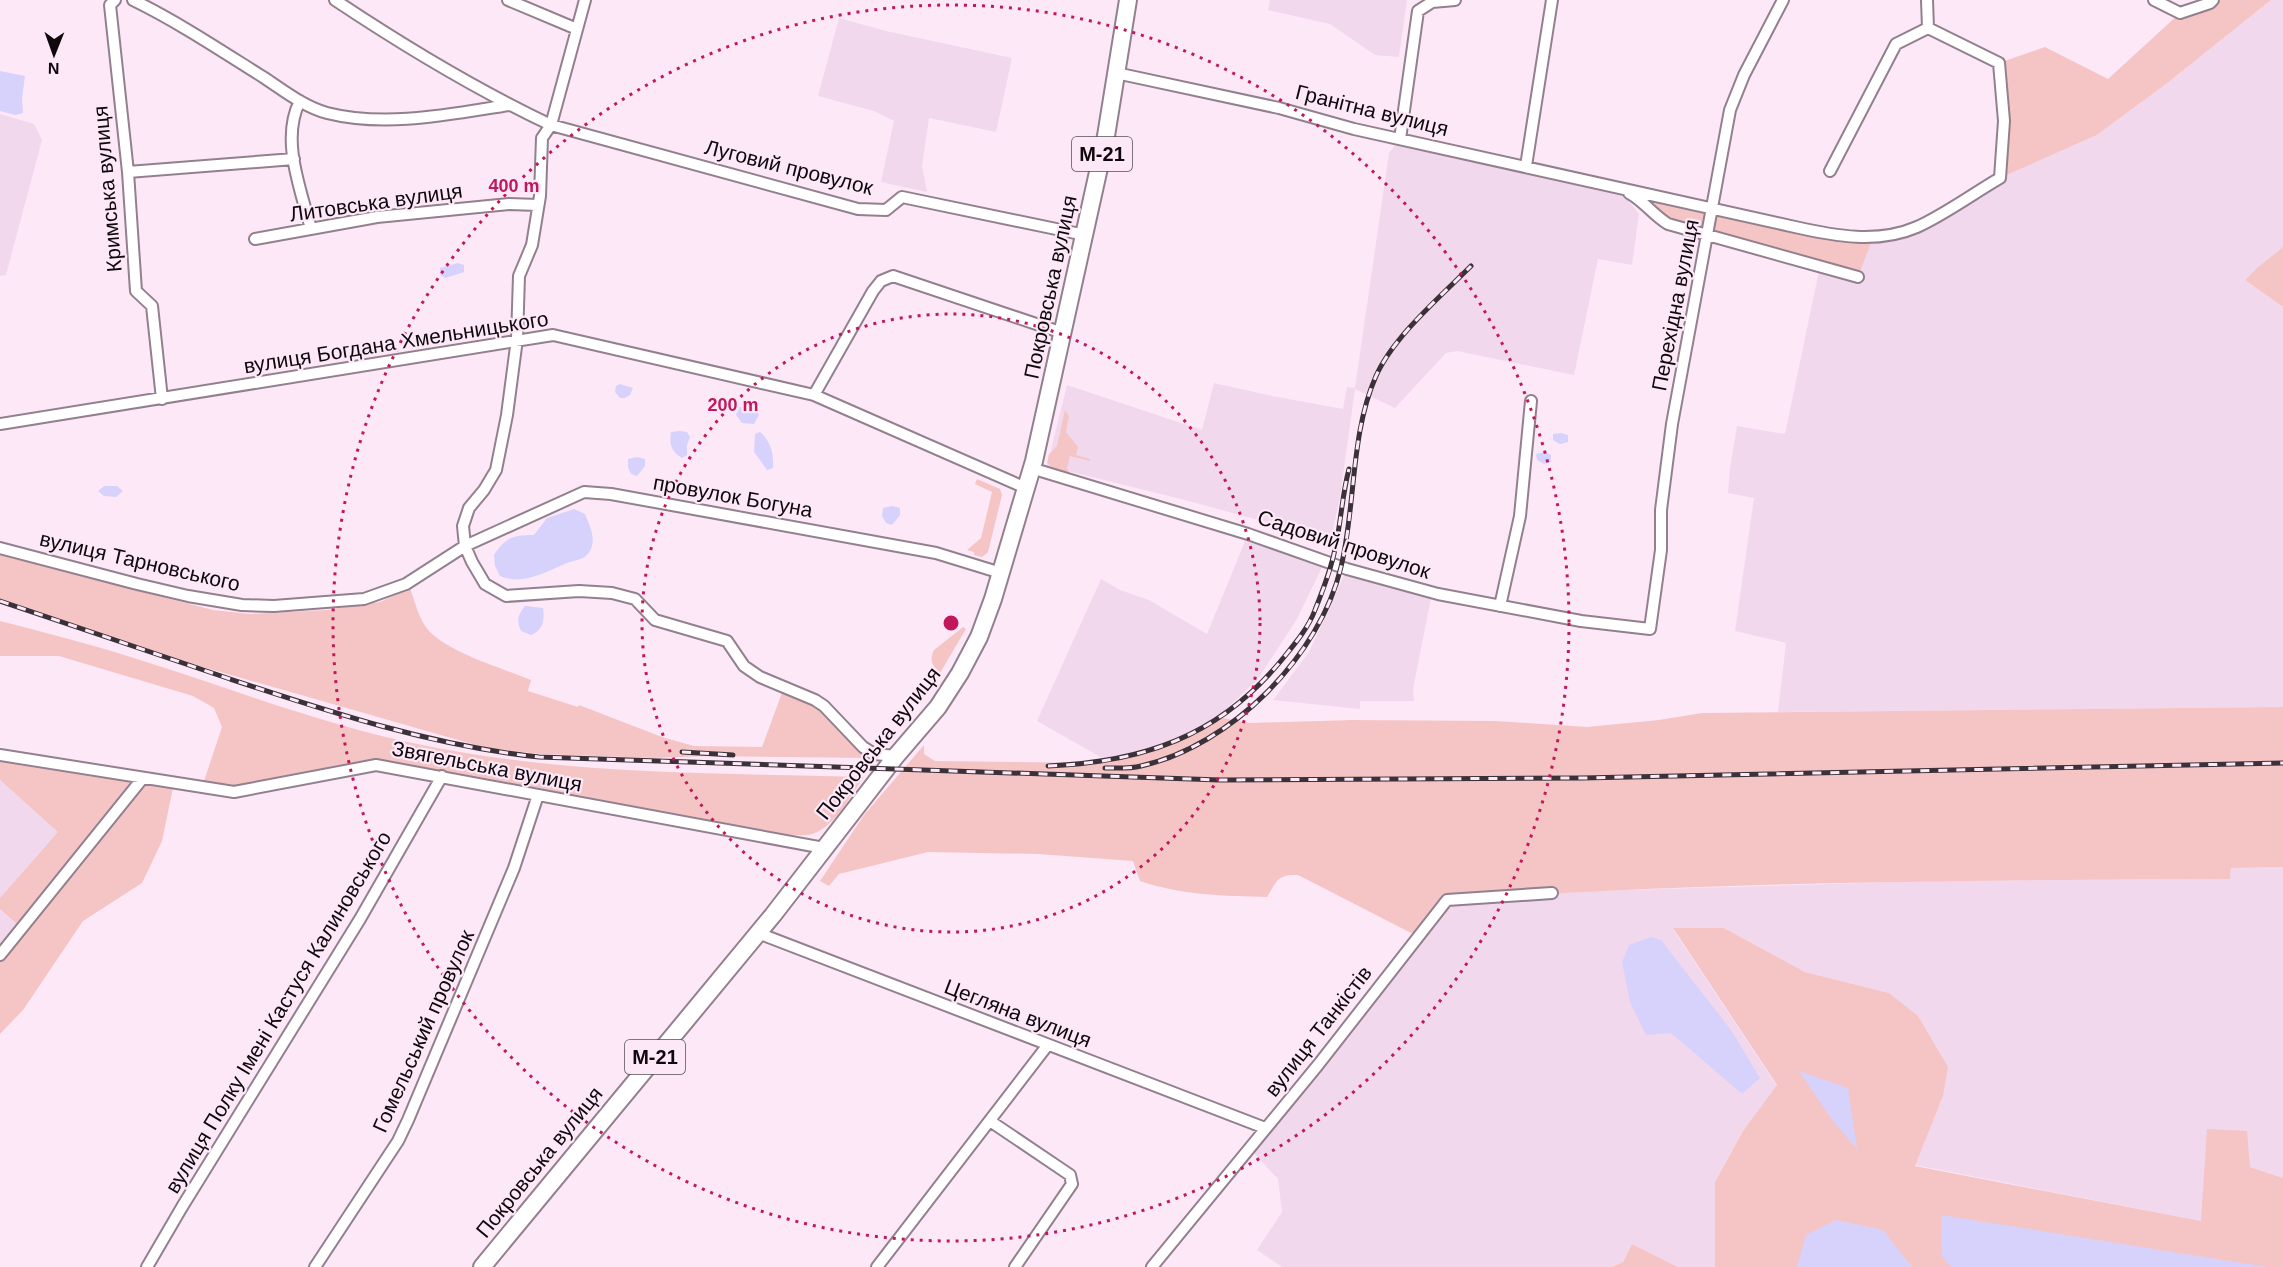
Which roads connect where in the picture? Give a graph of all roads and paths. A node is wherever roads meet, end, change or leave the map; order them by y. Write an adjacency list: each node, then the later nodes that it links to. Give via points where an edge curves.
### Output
1 (133, 0): 16 (street)
2 (335, 0): 17 (street)
3 (508, 0): 14 (street)
4 (585, 0): 14 (street)
5 (1128, 0): 15 (highway, Покровська вулиця / М-21)
6 (1455, 0): 19 (street, via 1432,2 1418,11)
7 (1552, 0): 21 (street)
8 (1784, 0): 26 (street, Перехідна вулиця, via 1730,110)
9 (1927, 0): 13 (street)
10 (2154, 0): 11 (street, via 2180,13)
11 (2213, 0)
12 (112, 2): 23 (street, Кримська вулиця)
13 (1928, 28): 22 (street, via 1896,44); 26 (street, Гранітна вулиця, via 1999,63 2004,121 2000,178 1916,227 1873,237 1836,236)
14 (577, 29): 18 (street)
15 (1116, 73): 19 (street, Гранітна вулиця); 29 (highway, Покровська вулиця / М-21)
16 (300, 101): 17 (street, via 325,112 379,120); 20 (street, via 293,123)
17 (509, 105): 18 (street)
18 (551, 125): 25 (street, via 542,138); 29 (street, Луговий провулок, via 858,209 886,210 902,197)
19 (1400, 139): 21 (street, Гранітна вулиця)
20 (294, 159): 23 (street); 27 (street)
21 (1526, 166): 24 (street, Гранітна вулиця)
22 (1830, 171)
23 (128, 172): 35 (street, Кримська вулиця, via 136,291 152,306)
24 (1618, 187): 26 (street, Гранітна вулиця); 28 (street, Гранітна вулиця, via 1644,202 1668,224)
25 (538, 206): 27 (street, Литовська вулиця, via 509,204 377,217); 33 (street, via 532,245 519,276)
26 (1712, 209): 28 (street, Перехідна вулиця)
27 (311, 229): 30 (street, Литовська вулиця)
28 (1707, 234): 31 (street, Гранітна вулиця); 44 (street, Перехідна вулиця, via 1672,424)
29 (1085, 235): 32 (highway, Покровська вулиця / М-21)
30 (255, 239)
31 (1858, 277)
32 (1063, 333): 34 (street, via 893,276 881,281 873,291); 38 (highway, Покровська вулиця / М-21)
33 (517, 339): 34 (street, вулиця Богдана Хмельницького, via 553,335); 35 (street, вулиця Богдана Хмельницького); 40 (street, via 496,470 469,508 463,526)
34 (814, 394): 39 (street, вулиця Богдана Хмельницького)
35 (162, 399): 37 (street, вулиця Богдана Хмельницького)
36 (1531, 401): 43 (street, via 1520,516)
37 (0, 424)
38 (1031, 468): 39 (highway, Покровська вулиця / М-21); 43 (street, Садовий провулок, via 1248,534 1354,571)
39 (1026, 488): 42 (highway, Покровська вулиця / М-21)
40 (465, 546): 41 (street, вулиця Тарновського, via 406,584 364,599 274,606 188,596); 42 (street, провулок Богуна, via 584,492 936,553); 46 (street, via 485,584 506,596 612,593 635,599 655,620 727,641 744,666 760,677 824,706 874,754)
41 (0, 548)
42 (1002, 573): 46 (highway, Покровська вулиця / М-21, via 979,637 960,673 938,707)
43 (1500, 606): 44 (street, Садовий провулок)
44 (1650, 629)
45 (0, 755): 48 (street, Звягельська вулиця)
46 (896, 756): 50 (highway, Покровська вулиця / М-21)
47 (442, 776): 48 (street, Звягельська вулиця, via 376,765 234,792); 49 (street, Звягельська вулиця); 57 (street, вулиця Полку Імені Кастуся Калиновського, via 360,919)
48 (142, 779): 53 (street)
49 (538, 795): 50 (street, Звягельська вулиця); 58 (street, Гомельський провулок, via 514,868 408,1120)
50 (824, 848): 52 (highway, Покровська вулиця / М-21)
51 (1552, 893): 56 (street, вулиця Танкістів, via 1447,900)
52 (758, 933): 54 (street, Цегляна вулиця); 59 (highway, Покровська вулиця / М-21)
53 (0, 955)
54 (1047, 1046): 55 (street); 56 (street, Цегляна вулиця)
55 (990, 1121): 60 (street); 61 (street, via 1070,1175 1072,1184)
56 (1265, 1128): 62 (street, вулиця Танкістів)
57 (147, 1267)
58 (315, 1267)
59 (482, 1267)
60 (877, 1267)
61 (1015, 1267)
62 (1152, 1267)

